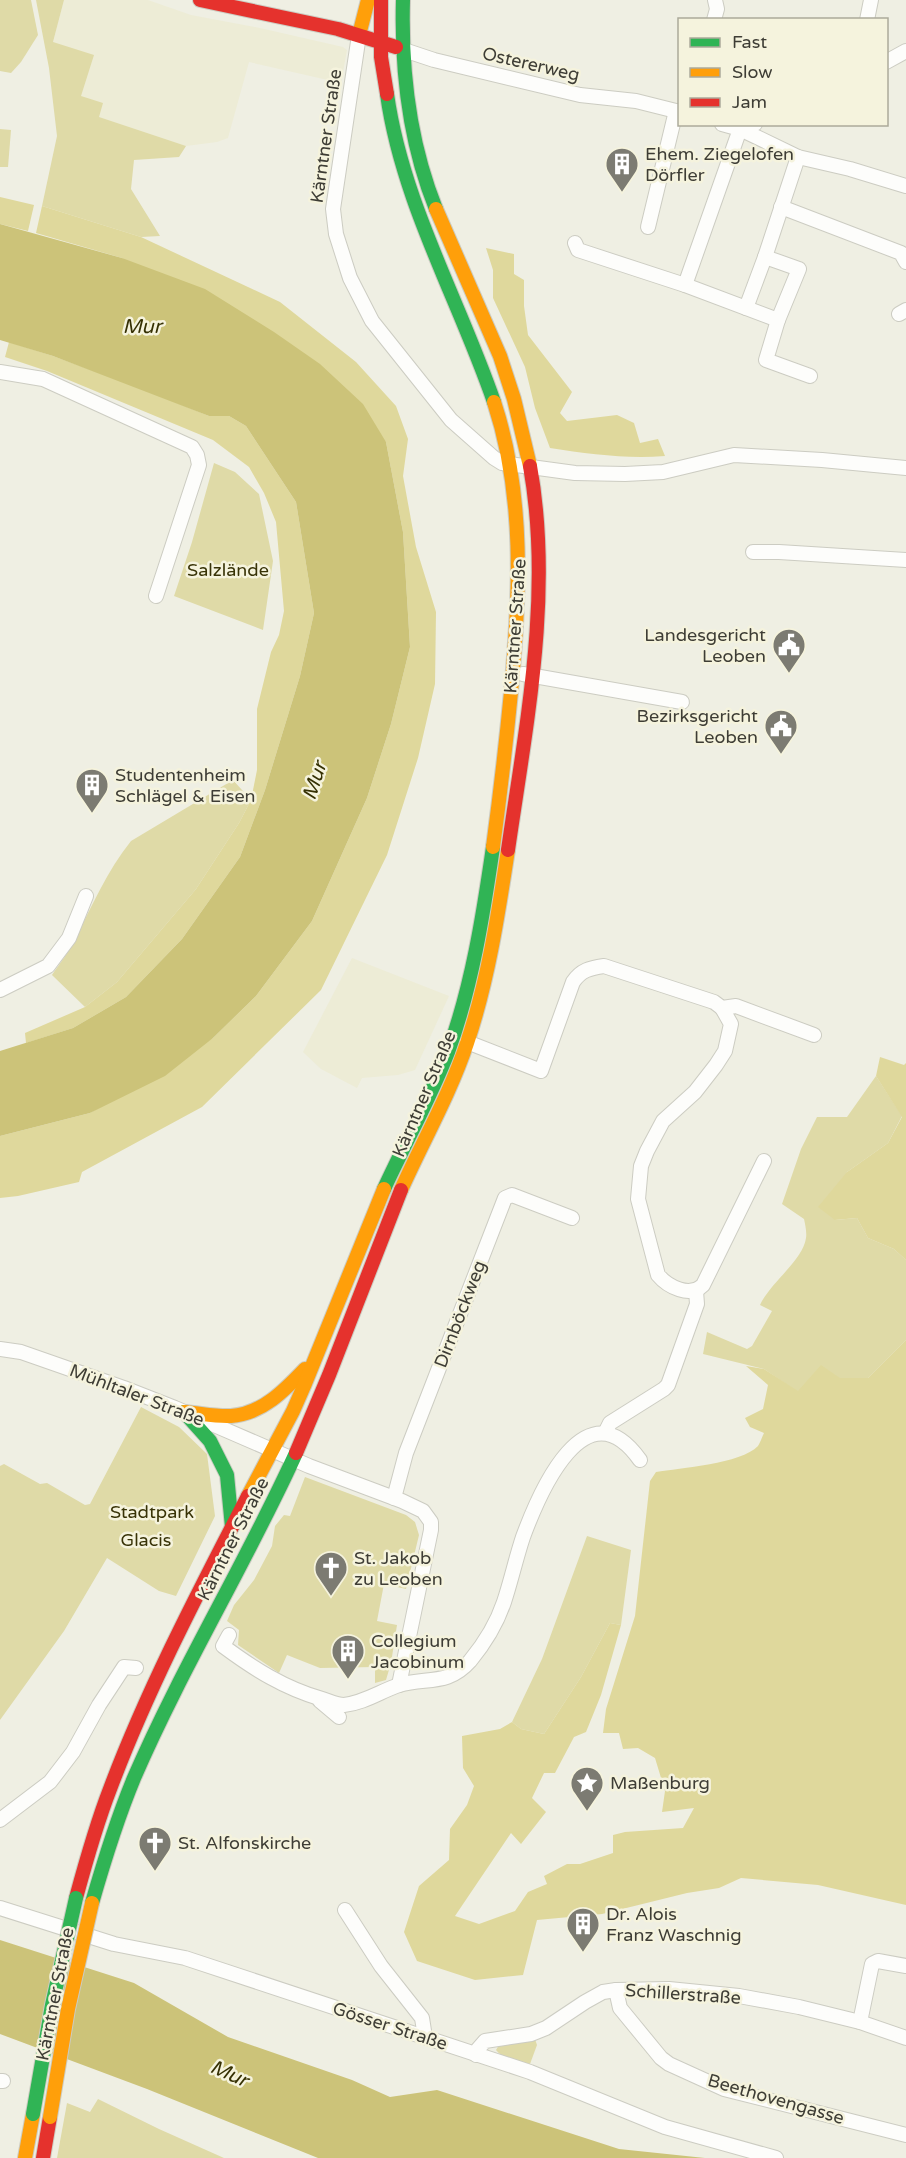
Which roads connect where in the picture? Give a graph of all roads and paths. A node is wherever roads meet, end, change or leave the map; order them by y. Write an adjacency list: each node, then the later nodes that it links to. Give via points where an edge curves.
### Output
1 (200, 0): 9 (main road, Ostererweg)
2 (368, 0): 9 (main road)
3 (381, 0): 10 (main road, Kärntner Straße)
4 (403, 0): 11 (main road, Kärntner Straße)
5 (716, 0): 7 (street)
6 (871, 0): 8 (street)
7 (715, 18)
8 (867, 18)
9 (359, 35): 10 (main road, Ostererweg); 30 (street, Kärntner Straße, via 333,209 336,234 350,278 372,321 450,420 494,458)
10 (381, 41): 11 (main road, Ostererweg); 30 (main road, Kärntner Straße, via 386,95 406,175 484,369)
11 (401, 49): 14 (street, Ostererweg, via 580,95 636,101); 31 (main road, Kärntner Straße, via 411,126 428,184 507,375)
12 (906, 51): 13 (street)
13 (888, 61)
14 (678, 112): 21 (street, Ostererweg)
15 (729, 126): 17 (street)
16 (749, 126): 17 (street)
17 (740, 129): 18 (street); 25 (street)
18 (798, 157): 19 (street); 20 (street)
19 (906, 186)
20 (781, 207): 23 (street); 24 (street)
21 (648, 227)
22 (575, 243): 25 (street, via 578,250)
23 (904, 256)
24 (765, 257): 26 (street); 27 (street, via 799,269)
25 (685, 285): 26 (street)
26 (746, 308): 27 (street)
27 (778, 320): 29 (street, via 766,360)
28 (0, 372): 35 (street, via 43,379 192,447 199,465)
29 (810, 375)
30 (510, 464): 31 (street); 36 (main road, Kärntner Straße, via 519,553)
31 (530, 467): 32 (street, via 575,473 653,473 734,455); 37 (main road, Kärntner Straße, via 539,573)
32 (906, 468)
33 (753, 552): 34 (street)
34 (906, 560)
35 (156, 596)
36 (512, 672): 37 (street); 48 (main road, Kärntner Straße, via 494,842 476,950 459,1017 433,1087 360,1242)
37 (531, 675): 38 (street); 43 (main road, Kärntner Straße, via 496,924)
38 (682, 702)
39 (86, 896): 40 (street, via 69,938 48,966)
40 (0, 990)
41 (722, 1008): 42 (street, via 736,1006); 43 (street, via 604,966 588,969 573,982 541,1071); 46 (street, via 731,1024 725,1051 708,1078 663,1121 641,1166 638,1194 657,1275 676,1288)
42 (814, 1035)
43 (467, 1042): 52 (main road, Kärntner Straße, via 386,1223)
44 (764, 1161): 46 (street, via 708,1277)
45 (572, 1218): 54 (street, Dirnböckweg, via 512,1195 505,1198 406,1453)
46 (696, 1291): 50 (street, via 697,1304 668,1385 610,1423)
47 (0, 1349): 49 (street, Mühltaler Straße, via 21,1352)
48 (315, 1361): 49 (main road, via 262,1407 232,1416); 51 (main road, Kärntner Straße)
49 (184, 1412): 51 (street, Mühltaler Straße); 55 (main road, via 210,1442 227,1475)
50 (605, 1432): 53 (street, via 626,1444); 58 (street, via 583,1437 551,1477 536,1504 499,1615 470,1661 445,1678)
51 (272, 1450): 52 (street); 55 (main road, Kärntner Straße)
52 (293, 1459): 54 (street); 72 (main road, Kärntner Straße, bridge, via 190,1659 133,1779 112,1836 68,2009)
53 (640, 1460)
54 (394, 1498): 58 (street, via 423,1511 431,1522)
55 (232, 1527): 71 (main road, Kärntner Straße, bridge, via 174,1643 116,1773 94,1833 52,2005)
56 (229, 1635): 59 (street, via 223,1646 269,1678)
57 (136, 1668): 61 (street, via 124,1667 73,1752 50,1782)
58 (399, 1685): 59 (street, via 343,1705)
59 (312, 1696): 60 (street)
60 (339, 1717)
61 (0, 1820)
62 (0, 1908): 67 (street, Gösser Straße, via 114,1944 185,1958)
63 (345, 1910): 67 (street, via 381,1966 422,2018)
64 (906, 1965): 66 (street, via 878,1961 872,1964)
65 (616, 1990): 66 (street, Schillerstraße, via 669,1989 739,1996); 69 (street, Schillerstraße, via 603,1992 531,2034 485,2041); 70 (street, Beethovengasse, via 620,2007 669,2064 724,2089)
66 (860, 2022): 68 (street, Schillerstraße)
67 (425, 2037): 69 (street, Gösser Straße)
68 (906, 2038)
69 (476, 2055): 73 (street, Gösser Straße, via 530,2072 665,2127)
70 (906, 2135)
71 (25, 2158)
72 (43, 2158)
73 (776, 2158)

